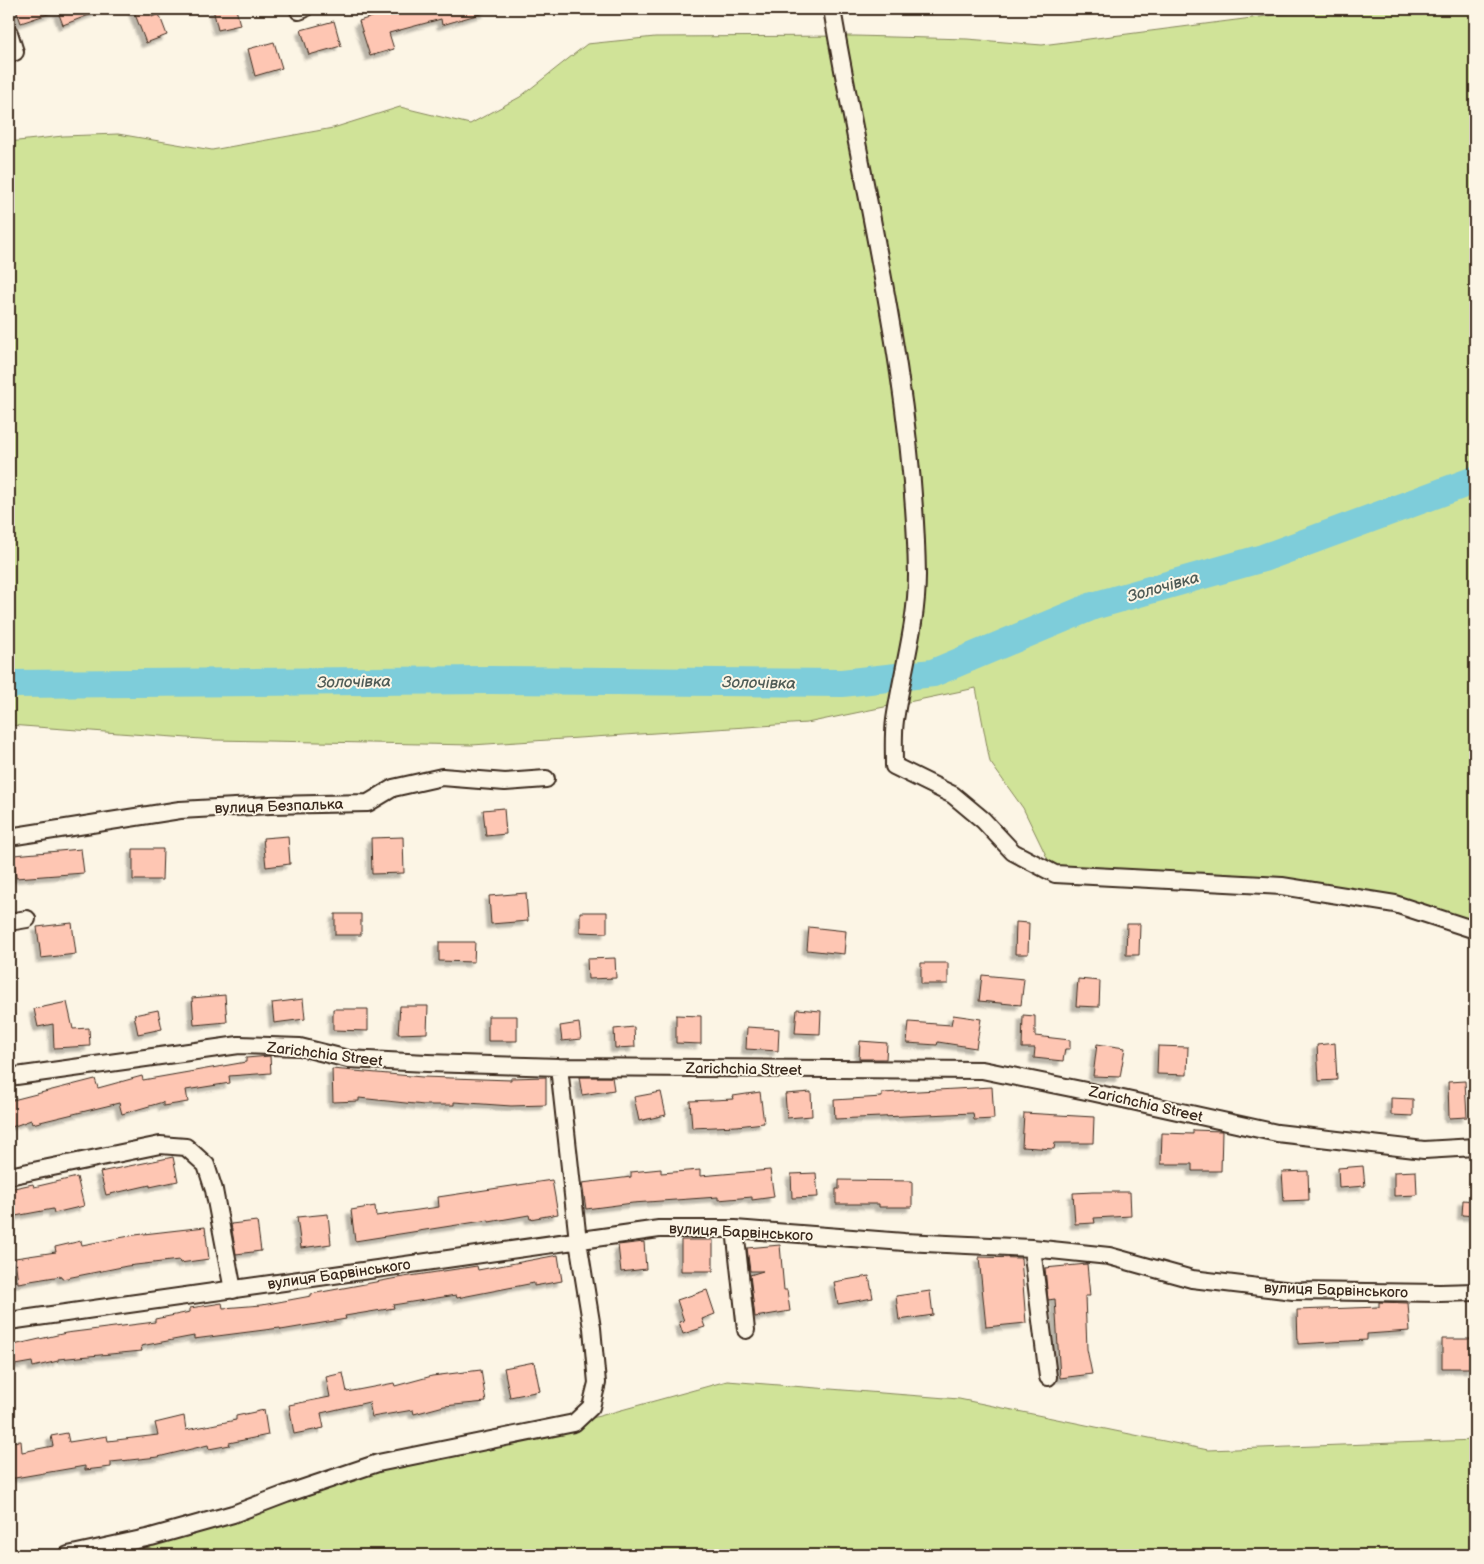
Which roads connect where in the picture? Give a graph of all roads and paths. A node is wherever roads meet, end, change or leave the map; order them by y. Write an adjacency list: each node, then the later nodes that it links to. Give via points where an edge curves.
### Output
1 (832, 9): 8 (street, via 894,340 914,498 917,578 908,653 895,720 894,766 954,795 1013,852 1055,874 1282,886 1395,904)
2 (9, 33): 3 (street)
3 (15, 52)
4 (546, 779): 5 (street, вулиця Безпалька, via 505,782 442,777 393,788 368,803 180,810)
5 (9, 837)
6 (27, 920): 7 (street)
7 (9, 922)
8 (1475, 930)
9 (559, 1067): 10 (street, Zarichchia Street, via 348,1059 300,1047 240,1045); 11 (street, Zarichchia Street, via 982,1070 1276,1133 1424,1150); 14 (street)
10 (9, 1077)
11 (1475, 1147)
12 (9, 1176): 16 (street, via 160,1145 186,1147 206,1165 209,1173)
13 (735, 1229): 14 (street, вулиця Барвінського, via 658,1229); 15 (street, вулиця Барвінського); 19 (street)
14 (578, 1241): 16 (street, вулиця Барвінського); 21 (street, via 597,1383 592,1407 574,1422 378,1463 233,1514 151,1537)
15 (1032, 1248): 17 (street, вулиця Барвінського, via 1109,1256 1192,1279 1293,1291); 20 (street)
16 (233, 1290): 18 (street, вулиця Барвінського)
17 (1475, 1292)
18 (9, 1321)
19 (746, 1330)
20 (1048, 1377)
21 (68, 1555)

